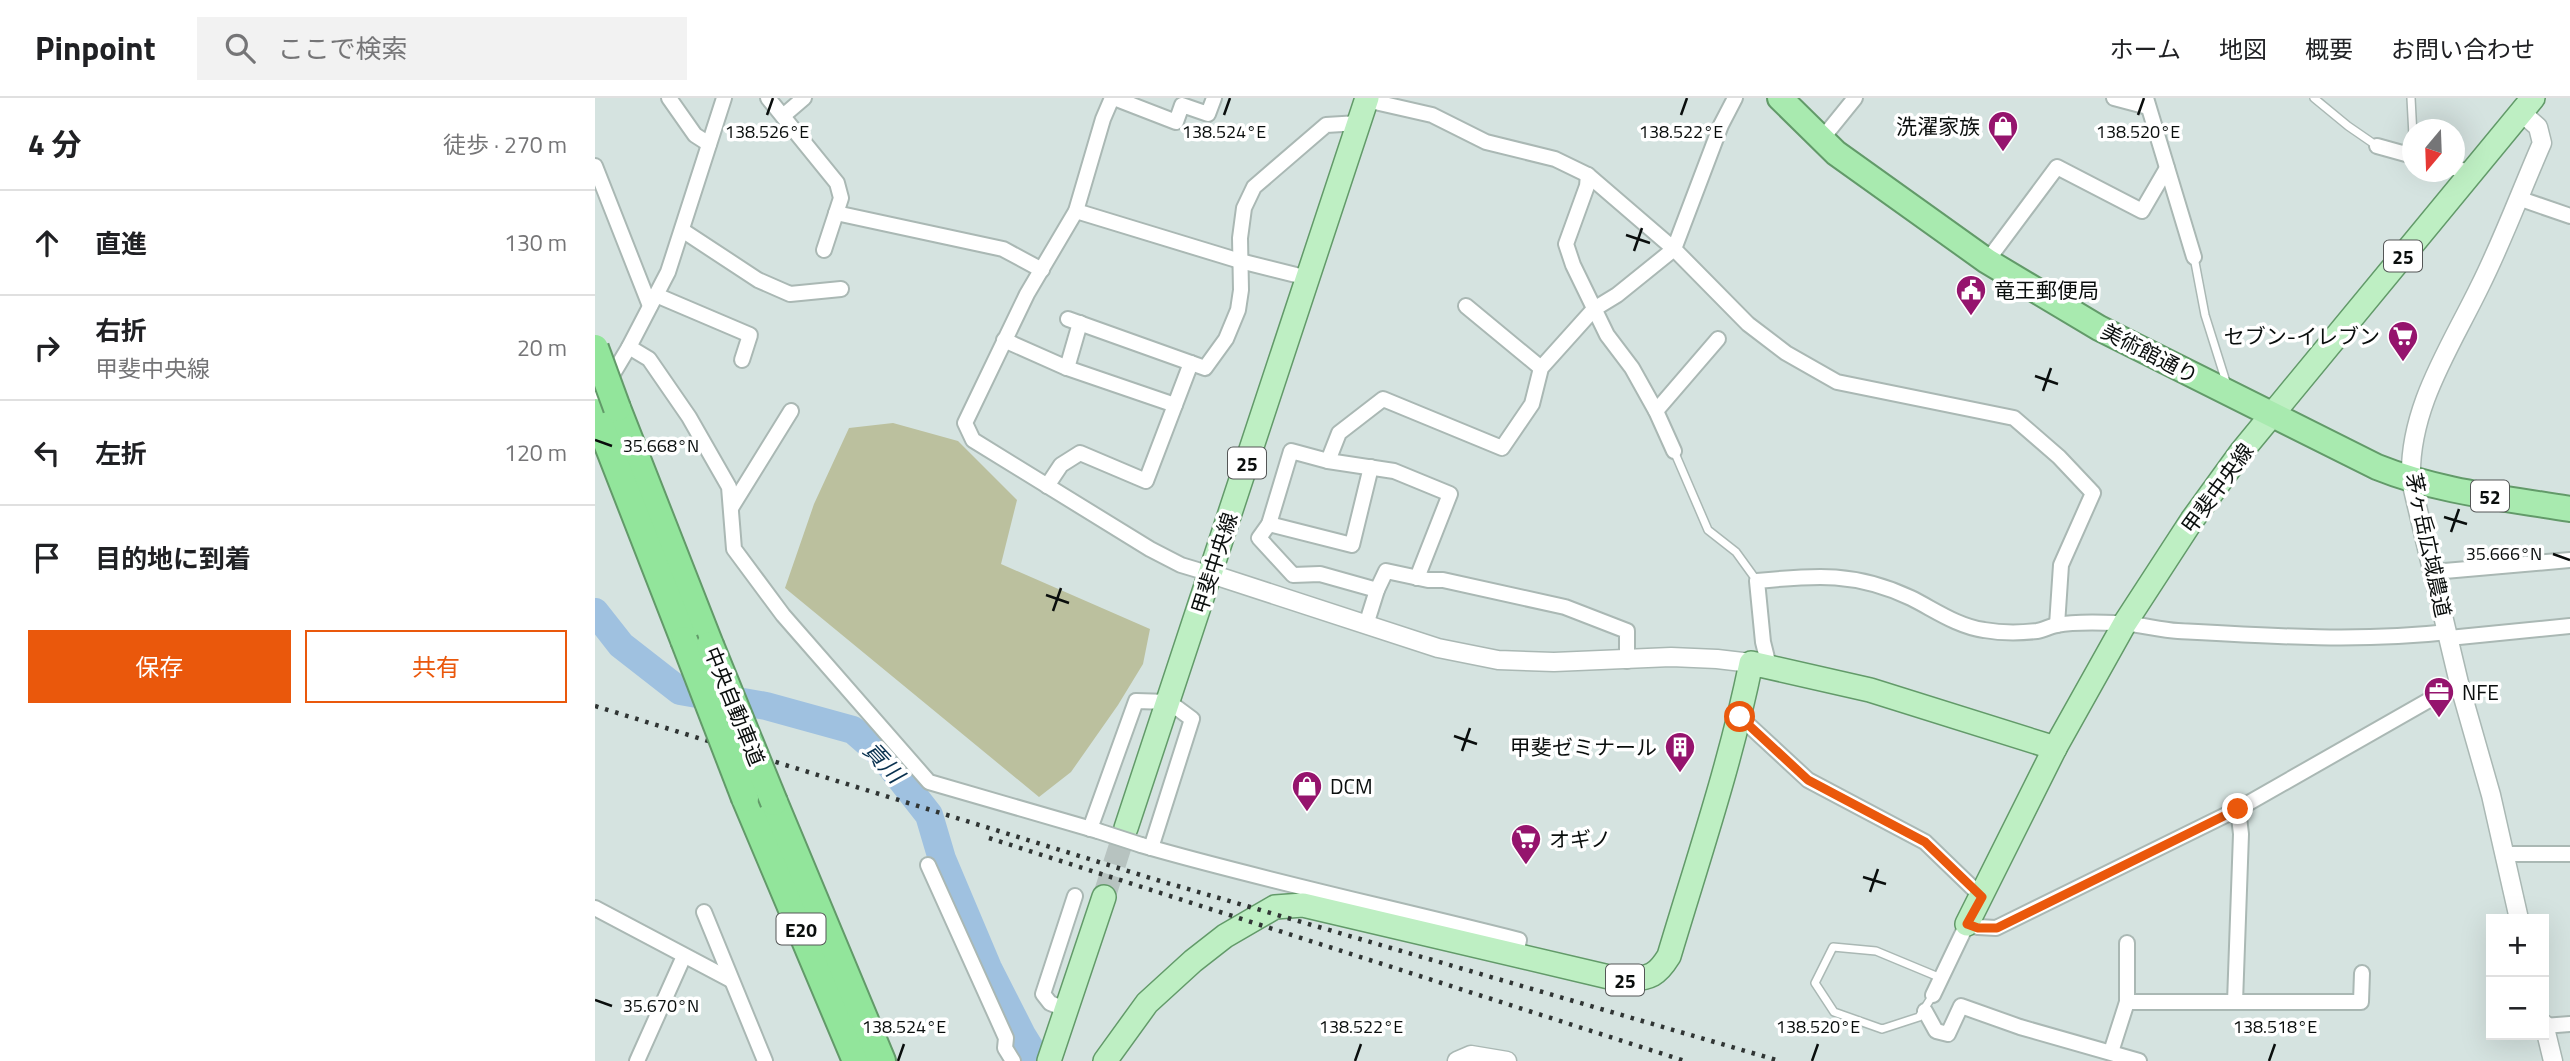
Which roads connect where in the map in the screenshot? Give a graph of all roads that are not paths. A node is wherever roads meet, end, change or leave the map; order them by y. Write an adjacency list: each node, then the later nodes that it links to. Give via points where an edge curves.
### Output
1 (669, 98): 20 (street, via 695,135)
2 (724, 98): 20 (street)
3 (768, 98): 16 (street)
4 (804, 98): 16 (street)
5 (1113, 98): 6 (street, via 1176,122 1182,105 1208,114); 29 (street)
6 (1214, 98)
7 (1735, 98): 34 (street)
8 (1780, 98): 19 (highway, 美術館通り / 52)
9 (1855, 98): 19 (street)
10 (2114, 98): 14 (street)
11 (2314, 98): 21 (lane)
12 (2411, 98): 17 (lane)
13 (1366, 99): 18 (main road, 甲斐中央線 / 25); 26 (street, via 1432,115 1486,142 1555,159)
14 (2147, 102): 24 (street)
15 (2527, 105): 25 (main road, 甲斐中央線 / 25); 28 (street, 茅ヶ岳広域農道, via 2542,143)
16 (783, 116): 30 (street, via 837,183 841,198)
17 (2412, 119)
18 (1359, 122): 36 (street, via 1326,125 1254,187 1244,208); 39 (main road, 甲斐中央線 / 25)
19 (1821, 140): 37 (highway, 美術館通り / 52)
20 (709, 144): 32 (street)
21 (2377, 146): 22 (street)
22 (2402, 153)
23 (595, 166): 41 (street)
24 (2167, 168): 35 (street); 37 (street, via 2142,211 2057,167)
25 (2465, 168)
26 (1588, 175): 34 (street); 43 (street, via 1566,244)
27 (2454, 182): 58 (main road, 甲斐中央線 / 25)
28 (2518, 198): 31 (street); 62 (street, 茅ヶ岳広域農道, via 2426,392 2410,462)
29 (1076, 211): 36 (street); 38 (street)
30 (837, 214): 33 (street); 38 (street, via 1003,249)
31 (2570, 216)
32 (682, 230): 40 (street, via 758,280 790,293); 41 (street)
33 (824, 250)
34 (1674, 250): 43 (street); 75 (street, via 1748,324 1786,353 1837,382 2014,418 2059,457 2093,493 2061,565)
35 (2194, 257): 53 (lane, via 2205,316)
36 (1240, 261): 39 (street); 50 (street, via 1238,310 1226,339 1205,368)
37 (1987, 261): 53 (highway, 美術館通り / 52, via 2099,328)
38 (1042, 270): 45 (street)
39 (1308, 278): 69 (main road, 甲斐中央線 / 25)
40 (841, 289)
41 (653, 301): 47 (street); 49 (street, via 750,335)
42 (1467, 306): 51 (street)
43 (1594, 309): 51 (street); 56 (street)
44 (1718, 339): 56 (street)
45 (1004, 340): 52 (street); 63 (street, via 965,423 974,440)
46 (595, 348): 57 (highway, 中央自動車道 / E20, bridge)
47 (625, 354): 48 (street); 57 (street); 64 (street, via 649,359 689,417 729,487)
48 (595, 355)
49 (742, 360)
50 (1191, 363): 52 (street, via 1074,321); 54 (street)
51 (1541, 368): 60 (street, via 1532,404 1502,447 1383,398 1339,433)
52 (1067, 369): 54 (street)
53 (2230, 392): 58 (highway, 美術館通り / 52)
54 (1175, 405): 63 (street, via 1146,481 1080,453 1061,465)
55 (791, 411): 64 (street)
56 (1656, 411): 59 (street)
57 (602, 412): 114 (highway, 中央自動車道 / E20, bridge, via 745,797); 115 (highway, 中央自動車道 / E20, bridge, via 710,645)
58 (2273, 414): 62 (highway, 美術館通り / 52); 73 (main road, 甲斐中央線 / 25, via 2192,520)
59 (1674, 452): 71 (lane, via 1708,530 1736,552)
60 (1328, 461): 61 (street); 66 (street, via 1291,451)
61 (1371, 467): 66 (street, via 1352,545); 70 (street, via 1394,471 1450,494)
62 (2411, 481): 65 (highway, 美術館通り / 52); 68 (street, 茅ヶ岳広域農道)
63 (1047, 486): 69 (street, via 1150,549)
64 (731, 508): 85 (street, via 734,549 783,615 929,782)
65 (2570, 509)
66 (1269, 524): 72 (street, via 1259,538 1293,575 1320,574)
67 (2570, 560): 68 (street)
68 (2433, 572): 77 (street, 茅ヶ岳広域農道)
69 (1211, 574): 74 (street); 81 (main road, 甲斐中央線 / 25)
70 (1417, 578): 72 (street, via 1386,571); 78 (street, via 1565,607 1627,631)
71 (1757, 581): 75 (street, via 1810,575 1867,580 1982,630 2019,633); 79 (street, via 1763,642)
72 (1377, 590): 74 (street)
73 (2125, 623): 75 (street); 77 (street, via 2175,631 2309,636); 83 (main road, 甲斐中央線 / 25)
74 (1366, 625): 78 (street, via 1438,649 1498,660)
75 (2057, 625)
76 (2570, 626): 77 (street)
77 (2449, 635): 80 (street, 茅ヶ岳広域農道)
78 (1627, 661): 79 (street, via 1671,657)
79 (1760, 664): 82 (main road, 25); 83 (main road, via 1870,690)
80 (2459, 683): 84 (street); 87 (street, 茅ヶ岳広域農道)
81 (1169, 702): 85 (street, via 1136,701); 86 (main road, 甲斐中央線 / 25); 86 (street, via 1192,719)
82 (1740, 717): 92 (street, via 1808,780 1925,842); 98 (main road, 25, via 1669,956 1660,971 1626,981)
83 (2055, 748): 92 (main road, 甲斐中央線 / 25)
84 (2238, 809): 96 (street, via 1997,928); 105 (street)
85 (1094, 830): 86 (street, bridge)
86 (1140, 840): 98 (street, via 1269,879 1519,940)
87 (2504, 854): 88 (street); 95 (street, 茅ヶ岳広域農道)
88 (2570, 854)
89 (928, 865): 116 (street)
90 (1075, 896): 107 (street, via 1043,994)
91 (1104, 897): 107 (main road)
92 (1982, 897): 96 (main road, 甲斐中央線 / 25)
93 (595, 908): 99 (street)
94 (704, 912): 102 (street)
95 (2518, 914)
96 (1967, 924): 101 (street)
97 (2127, 943): 104 (street)
98 (1516, 955): 118 (main road, 25, via 1303,905 1275,907 1226,936 1147,1003)
99 (684, 956): 102 (street); 112 (street)
100 (2362, 973): 105 (street, via 2361,1002)
101 (1941, 978): 103 (street); 106 (lane, via 1876,951 1833,947 1815,983 1834,1012 1882,1029 1919,1017)
102 (731, 980): 113 (street)
103 (1933, 995): 106 (lane)
104 (2127, 1002): 105 (street); 111 (street)
105 (2235, 1002)
106 (1925, 1010): 111 (street, via 1936,1031 1948,1034 1961,1006)
107 (1065, 1013): 117 (main road)
108 (2570, 1024): 109 (street)
109 (2549, 1025)
110 (2548, 1040): 122 (street)
111 (2111, 1052): 121 (street)
112 (637, 1061)
113 (765, 1061)
114 (856, 1061)
115 (882, 1061)
116 (1013, 1061)
117 (1049, 1061)
118 (1105, 1061)
119 (1457, 1061): 120 (street, via 1471,1055)
120 (1507, 1061)
121 (2139, 1061)
122 (2553, 1061)

